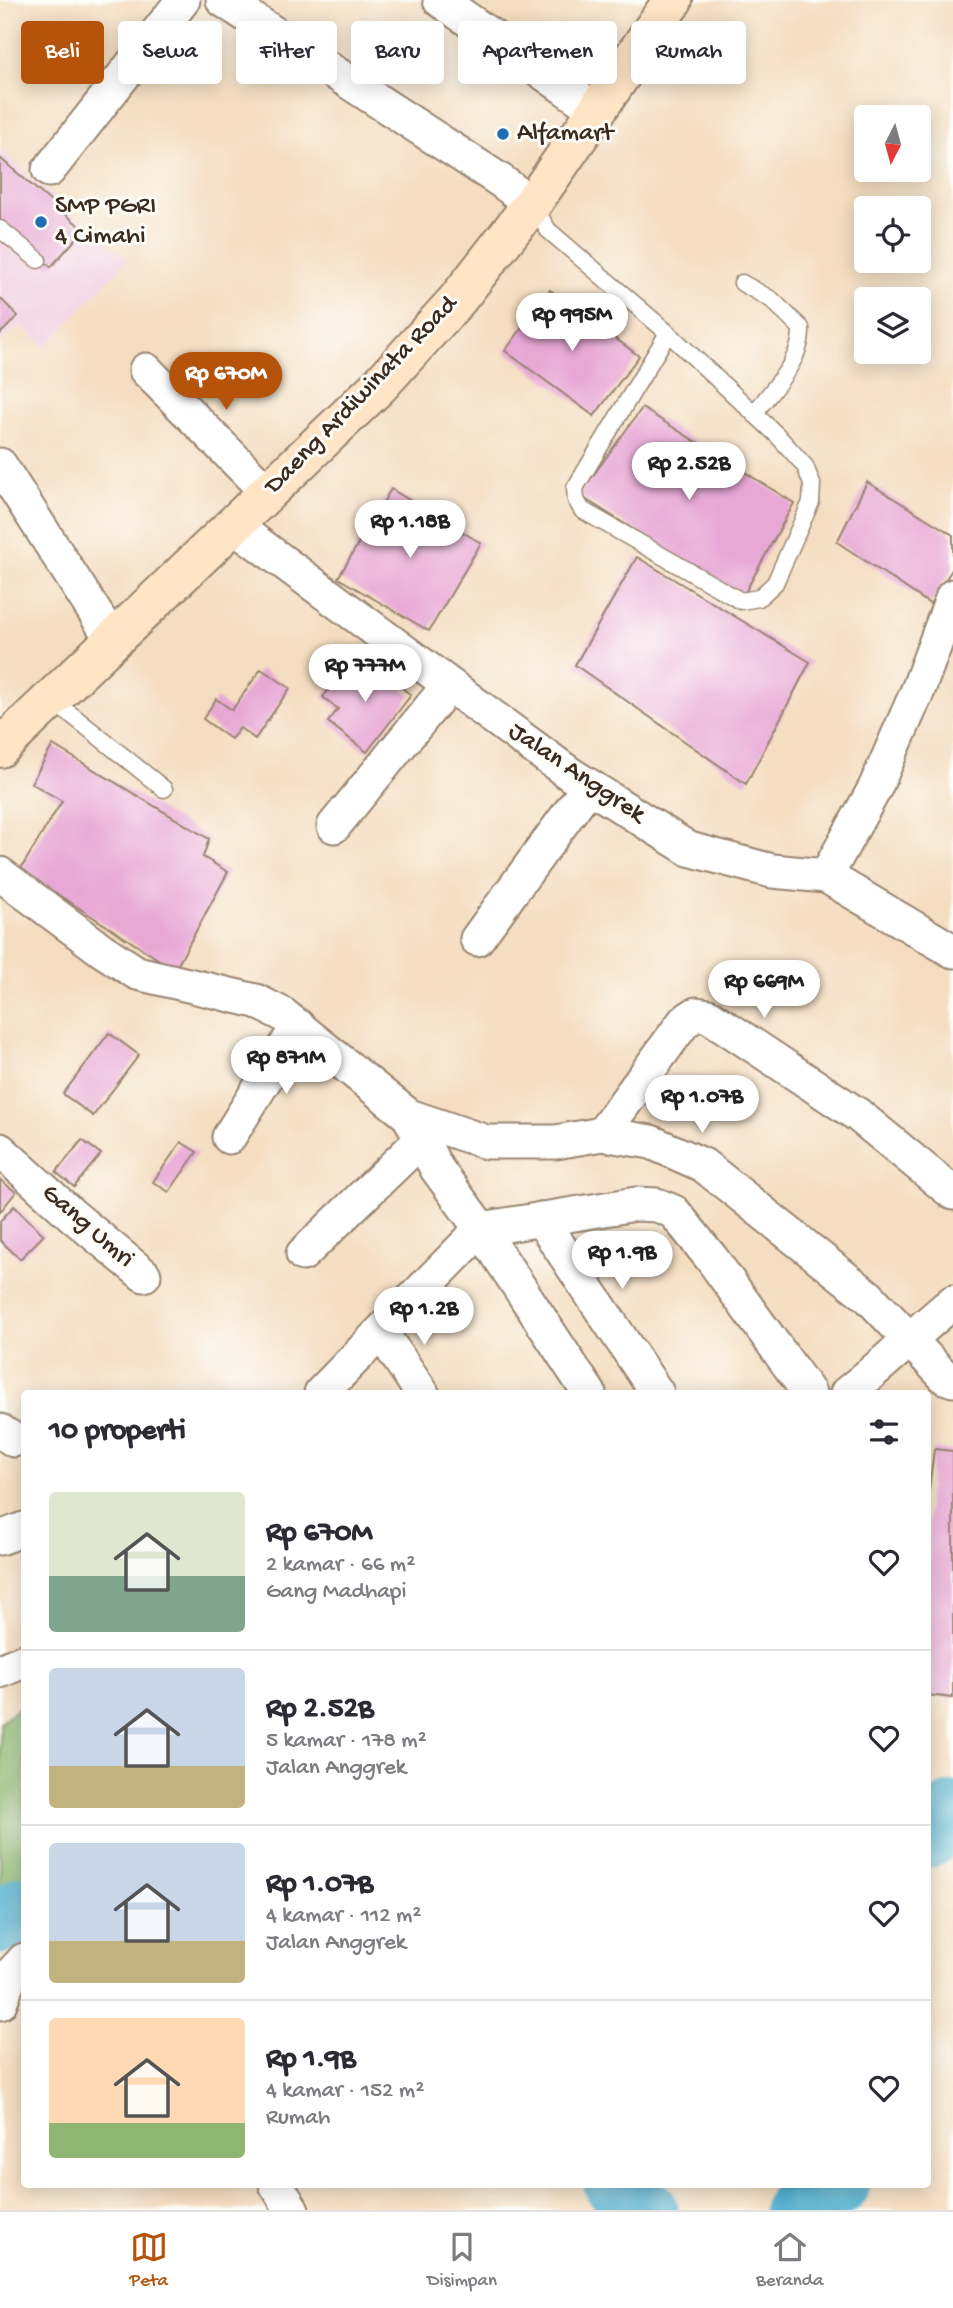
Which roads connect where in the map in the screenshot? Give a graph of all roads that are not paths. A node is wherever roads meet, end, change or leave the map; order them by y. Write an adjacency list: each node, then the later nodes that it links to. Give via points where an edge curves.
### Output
1 (183, 0): 6 (street)
2 (223, 0): 7 (street)
3 (440, 0): 5 (street)
4 (661, 5): 5 (main road, Daeng Ardiwinata Road)
5 (596, 110): 7 (main road, Daeng Ardiwinata Road)
6 (44, 177)
7 (532, 204): 11 (lane, via 548,230); 15 (main road, Daeng Ardiwinata Road, via 457,300 379,386)
8 (0, 226): 9 (lane)
9 (37, 260)
10 (742, 283): 13 (lane, via 772,300 801,328 798,351)
11 (668, 333): 13 (lane); 13 (lane, via 575,488 582,510 741,601 759,598 775,583 811,502 812,484 805,466)
12 (146, 370): 15 (street)
13 (754, 414)
14 (0, 465): 18 (street)
15 (267, 492): 16 (main road, Daeng Ardiwinata Road)
16 (233, 525): 18 (main road, Daeng Ardiwinata Road); 19 (street, Jalan Anggrek)
17 (953, 596): 26 (street, via 875,788)
18 (112, 639): 20 (main road, Daeng Ardiwinata Road)
19 (449, 685): 22 (street, Jalan Anggrek); 24 (street)
20 (50, 701): 21 (main road, Daeng Ardiwinata Road); 23 (lane)
21 (0, 748)
22 (589, 786): 26 (street, Jalan Anggrek, via 689,849 772,871); 27 (street)
23 (164, 789)
24 (334, 826)
25 (0, 874): 29 (street, via 137,973 256,1001)
26 (826, 876): 28 (street, Jalan Anggrek)
27 (477, 939)
28 (953, 951)
29 (298, 1026): 30 (street); 32 (street)
30 (415, 1128): 31 (street, via 486,1142 556,1142); 36 (street, via 437,1169); 37 (street)
31 (602, 1134): 34 (street, via 684,1022 696,1014 709,1016 858,1115); 41 (street, via 651,1142 703,1165 869,1297)
32 (229, 1137)
33 (0, 1150): 38 (street, Gang Umri)
34 (953, 1193)
35 (541, 1219): 36 (street); 47 (street); 48 (street, via 636,1204 674,1212)
36 (481, 1229): 40 (street); 46 (street)
37 (303, 1254)
38 (144, 1275)
39 (953, 1302): 41 (street)
40 (381, 1332): 44 (street); 45 (street)
41 (908, 1339): 42 (street); 43 (street)
42 (880, 1379): 49 (street)
43 (953, 1380)
44 (323, 1390)
45 (420, 1390)
46 (587, 1390)
47 (655, 1390)
48 (807, 1390)
49 (854, 1390)
50 (21, 1662): 51 (street)
51 (0, 1671)
52 (21, 1963): 53 (street, via 11,1974)
53 (0, 2003)
54 (278, 2188): 55 (street)
55 (292, 2210)

